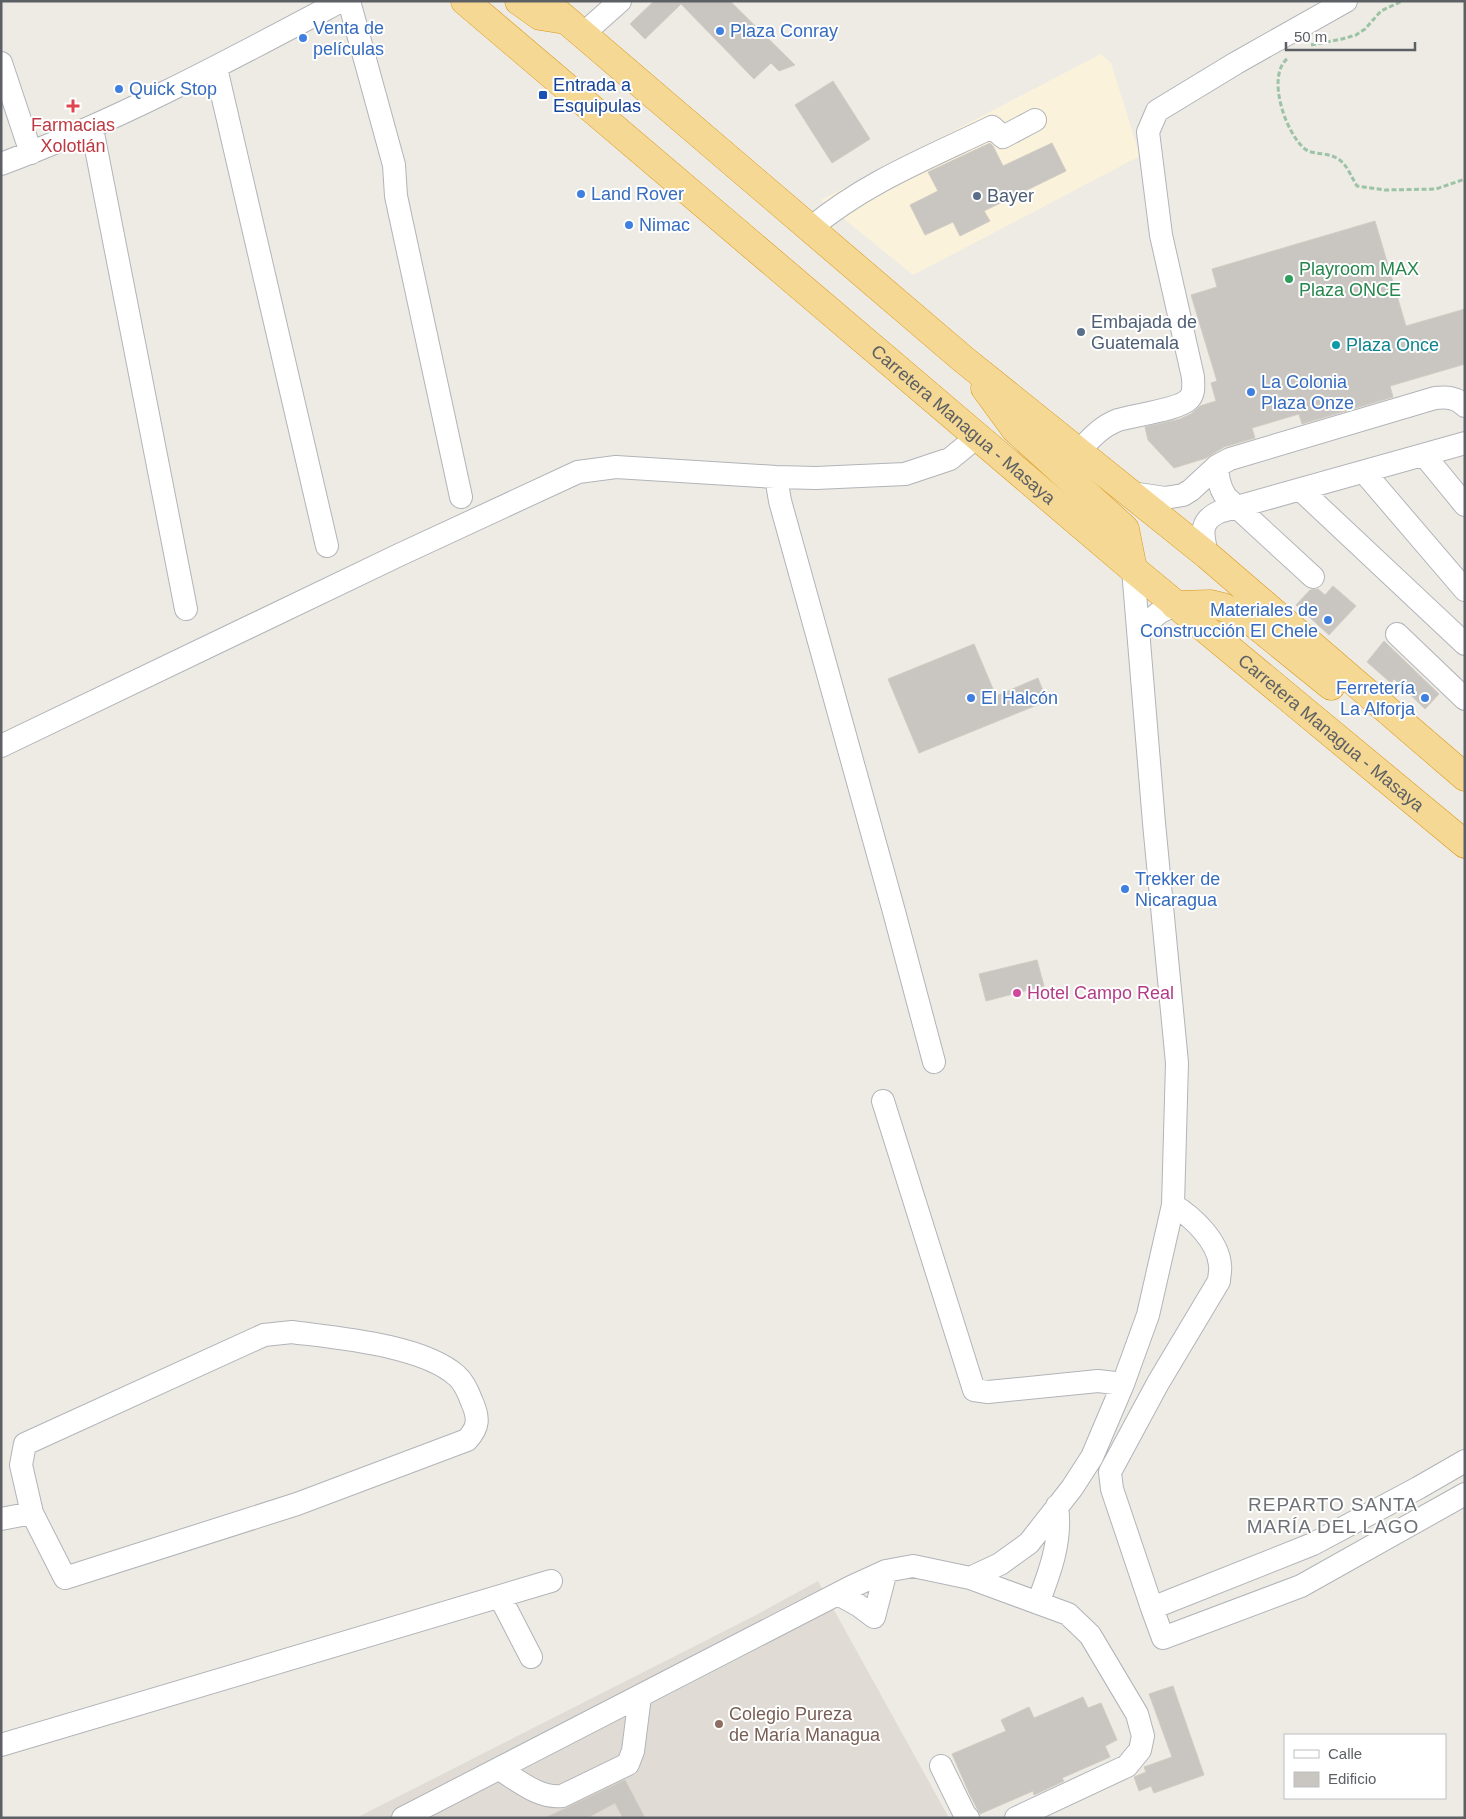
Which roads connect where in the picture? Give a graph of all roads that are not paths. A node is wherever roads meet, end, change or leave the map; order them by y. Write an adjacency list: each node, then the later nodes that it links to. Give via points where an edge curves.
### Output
1 (341, 1): 10 (street)
2 (349, 1): 27 (street, via 394,165 396,196)
3 (465, 1): 18 (highway, Carretera Managua - Masaya)
4 (519, 1): 8 (highway, via 540,16)
5 (544, 1): 8 (highway)
6 (620, 1): 8 (street)
7 (1346, 1): 20 (street, via 1158,111 1148,132 1161,235 1194,390 1189,399 1178,406 1118,420 1099,430)
8 (574, 27): 15 (highway)
9 (1, 63): 13 (street)
10 (216, 68): 12 (street); 30 (street)
11 (1034, 120): 15 (street, via 1002,137 992,126 888,177 833,210)
12 (92, 128): 13 (street); 36 (street)
13 (31, 153): 14 (street)
14 (1, 164)
15 (811, 228): 16 (highway)
16 (963, 359): 20 (highway); 32 (highway, via 1015,430 1125,529)
17 (1465, 406): 22 (street, via 1448,397 1435,398 1240,456)
18 (977, 437): 24 (street, via 950,459 905,474); 32 (highway, Carretera Managua - Masaya)
19 (1465, 443): 21 (street)
20 (1079, 450): 26 (highway)
21 (1424, 454): 23 (street); 28 (street)
22 (1217, 466): 26 (street, via 1183,495 1165,498); 29 (street, via 1221,490)
23 (1364, 472): 25 (street); 34 (street)
24 (776, 477): 41 (street, via 616,467 578,472); 44 (street)
25 (1301, 490): 29 (street); 39 (street)
26 (1131, 493): 31 (highway)
27 (461, 498)
28 (1465, 505)
29 (1237, 506): 31 (street, via 1210,516 1204,523); 33 (street)
30 (327, 546)
31 (1207, 555): 42 (highway)
32 (1133, 569): 35 (highway, Carretera Managua - Masaya); 37 (street)
33 (1313, 577)
34 (1465, 590)
35 (1175, 605): 37 (street, via 1160,612); 42 (highway, via 1210,604 1246,617 1389,734); 43 (highway, Carretera Managua - Masaya)
36 (186, 609)
37 (1138, 630): 46 (street, via 1177,1064)
38 (1397, 634): 40 (street)
39 (1465, 644)
40 (1465, 699)
41 (1, 746)
42 (1457, 765)
43 (1465, 844)
44 (934, 1062)
45 (882, 1101): 47 (street, via 974,1390 988,1392 1098,1381)
46 (1174, 1205): 47 (street, via 1148,1315); 59 (street, via 1196,1221 1214,1248 1220,1265 1219,1281 1110,1472 1112,1489)
47 (1122, 1384): 50 (street, via 1092,1456)
48 (1465, 1461): 59 (street, via 1313,1544)
49 (1465, 1494): 59 (street, via 1301,1586 1163,1638)
50 (1057, 1506): 54 (street, via 1030,1543 1000,1564); 58 (street, via 1059,1522 1052,1566)
51 (32, 1513): 51 (street, via 65,1578 297,1504 467,1440 474,1432 477,1415 458,1376 435,1361 357,1340 292,1332 264,1335 25,1444 22,1465); 52 (street)
52 (1, 1519)
53 (886, 1571): 54 (street, via 913,1566); 56 (street); 56 (street, via 874,1617)
54 (970, 1578): 58 (street)
55 (551, 1582): 57 (street)
56 (838, 1594): 61 (street)
57 (500, 1597): 60 (street); 62 (street)
58 (1038, 1603): 67 (street, via 1068,1614 1090,1635 1137,1714 1143,1736 1140,1750 1127,1766)
59 (1152, 1608)
60 (531, 1657)
61 (640, 1696): 64 (street); 64 (street, via 633,1751 628,1764 553,1798)
62 (1, 1746)
63 (941, 1766): 66 (street)
64 (499, 1769): 65 (street)
65 (403, 1818)
66 (968, 1818)
67 (1016, 1818)

